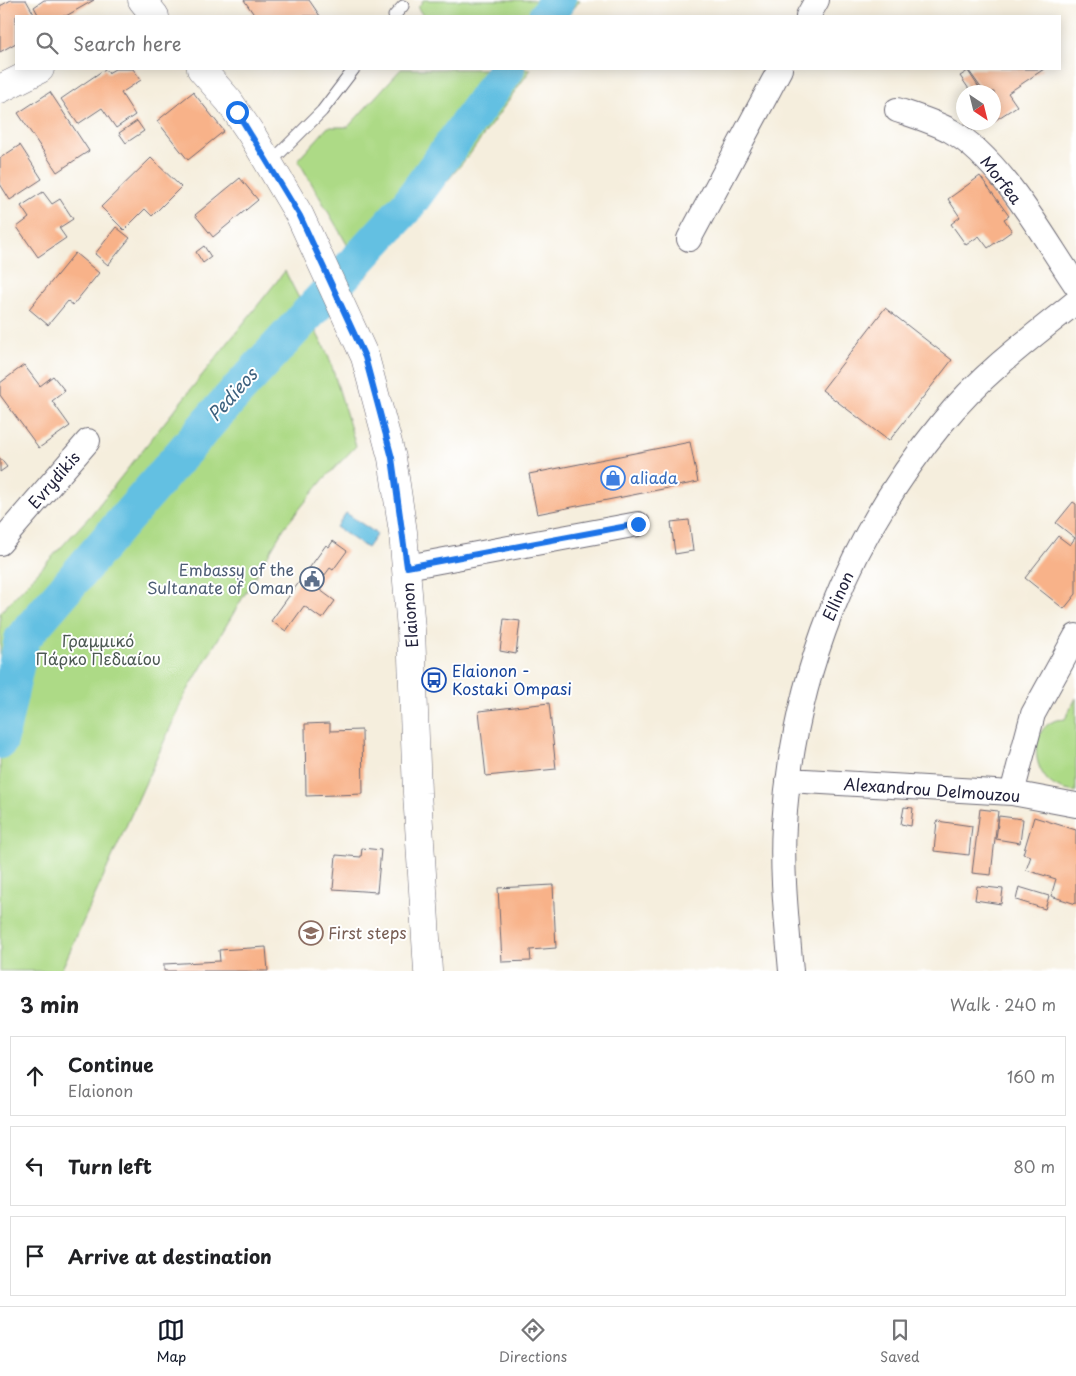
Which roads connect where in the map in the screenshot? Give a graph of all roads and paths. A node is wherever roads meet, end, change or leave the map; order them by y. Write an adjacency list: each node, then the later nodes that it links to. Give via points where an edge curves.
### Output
1 (817, 0): 4 (street)
2 (403, 6): 3 (lane)
3 (395, 15)
4 (809, 15)
5 (38, 70): 9 (main road)
6 (202, 70): 11 (main road, Elaionon, via 228,101)
7 (353, 70): 11 (lane, via 322,111)
8 (779, 70): 12 (street)
9 (0, 89)
10 (897, 110): 13 (street, Morfea, via 950,130 985,157 1002,175)
11 (270, 164): 18 (main road, Elaionon, via 300,216 365,357 392,458)
12 (689, 239)
13 (1076, 285)
14 (1076, 302): 20 (street, Ellinon, via 1002,361 943,422 885,503 859,549 824,626 796,725)
15 (88, 441): 17 (street, Evrydikis)
16 (638, 524): 18 (street)
17 (0, 543)
18 (407, 567): 23 (main road, Elaionon)
19 (1076, 636): 21 (street, via 1033,714)
20 (788, 780): 21 (street, Alexandrou Delmouzou); 24 (street, Ellinon, via 784,872)
21 (1012, 794): 22 (street, Alexandrou Delmouzou)
22 (1076, 805)
23 (428, 971)
24 (791, 971)

